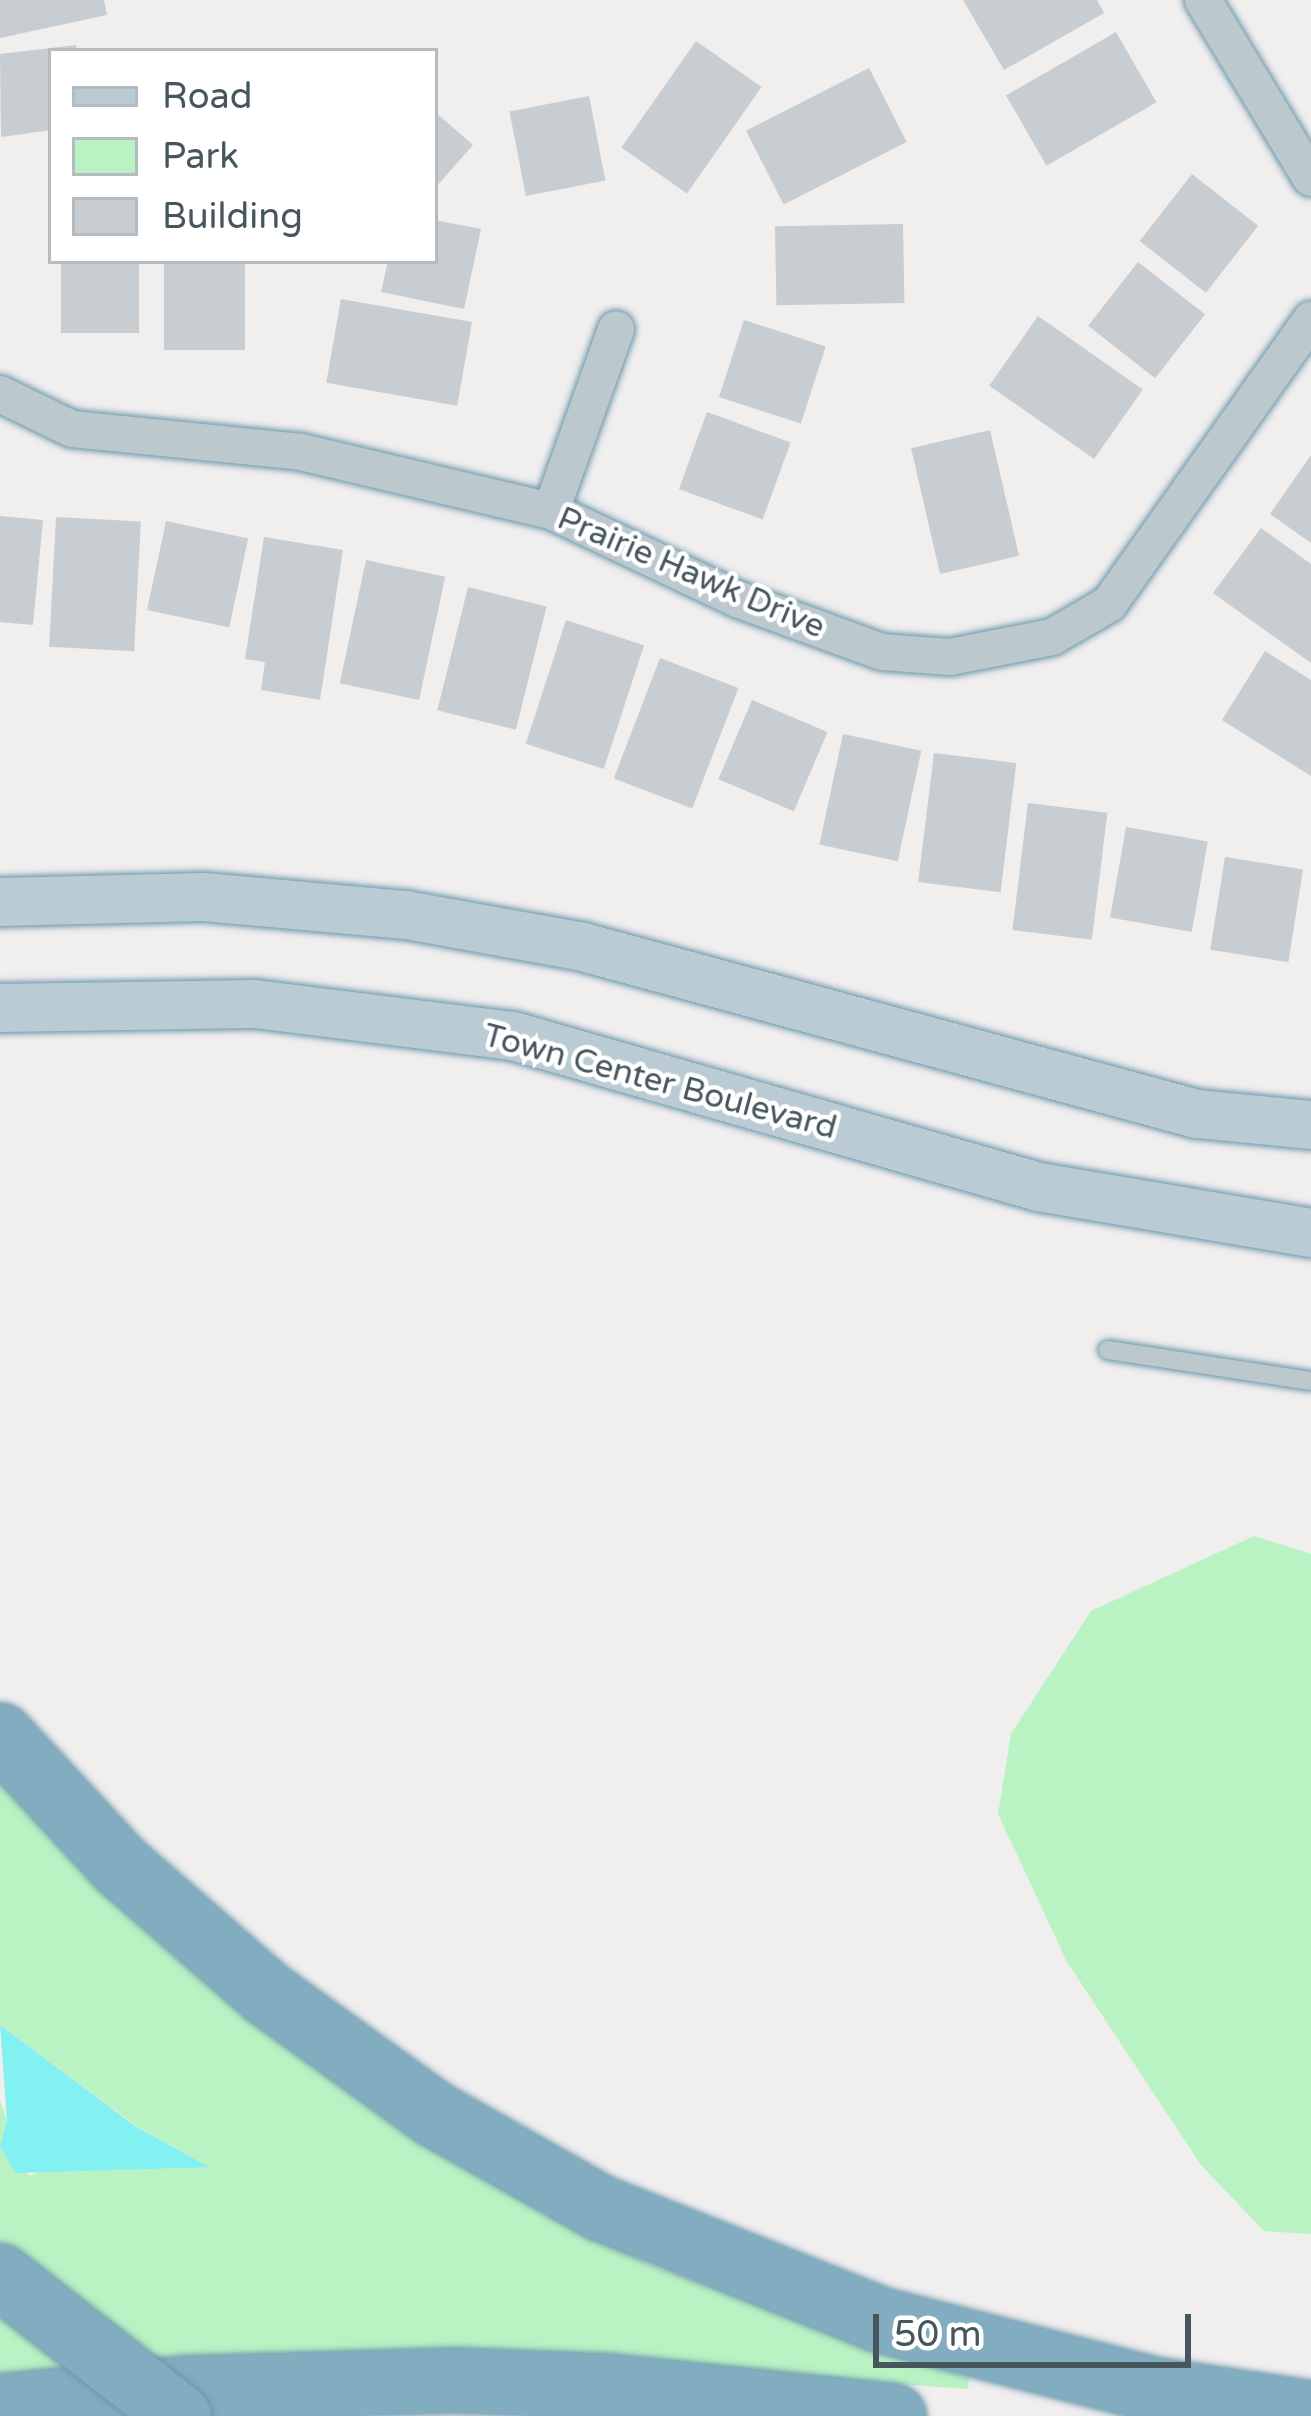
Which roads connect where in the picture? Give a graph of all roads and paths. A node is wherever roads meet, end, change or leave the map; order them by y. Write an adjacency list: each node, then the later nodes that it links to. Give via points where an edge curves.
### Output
1 (1203, 0): 2 (street)
2 (1311, 178)
3 (1311, 320): 6 (street, Prairie Hawk Drive, via 1109,604 1052,638 950,657 882,652 737,599)
4 (616, 329): 6 (street)
5 (0, 394): 6 (street, Prairie Hawk Drive, via 72,429 301,452)
6 (551, 511)
7 (0, 902): 9 (main road, via 204,897 406,915 583,947 1197,1114)
8 (0, 1008): 10 (main road, Town Center Boulevard, via 255,1004 513,1036 1039,1186)
9 (1311, 1125)
10 (1311, 1233)
11 (1108, 1350): 12 (lane)
12 (1311, 1382)
13 (0, 1735): 16 (highway, via 120,1865 268,1994 433,2113 601,2208 738,2267 978,2348 1157,2390)
14 (0, 2276): 17 (highway, bridge)
15 (0, 2406): 18 (highway, via 186,2388 455,2380 609,2386)
16 (1311, 2413)
17 (179, 2416)
18 (893, 2416)

